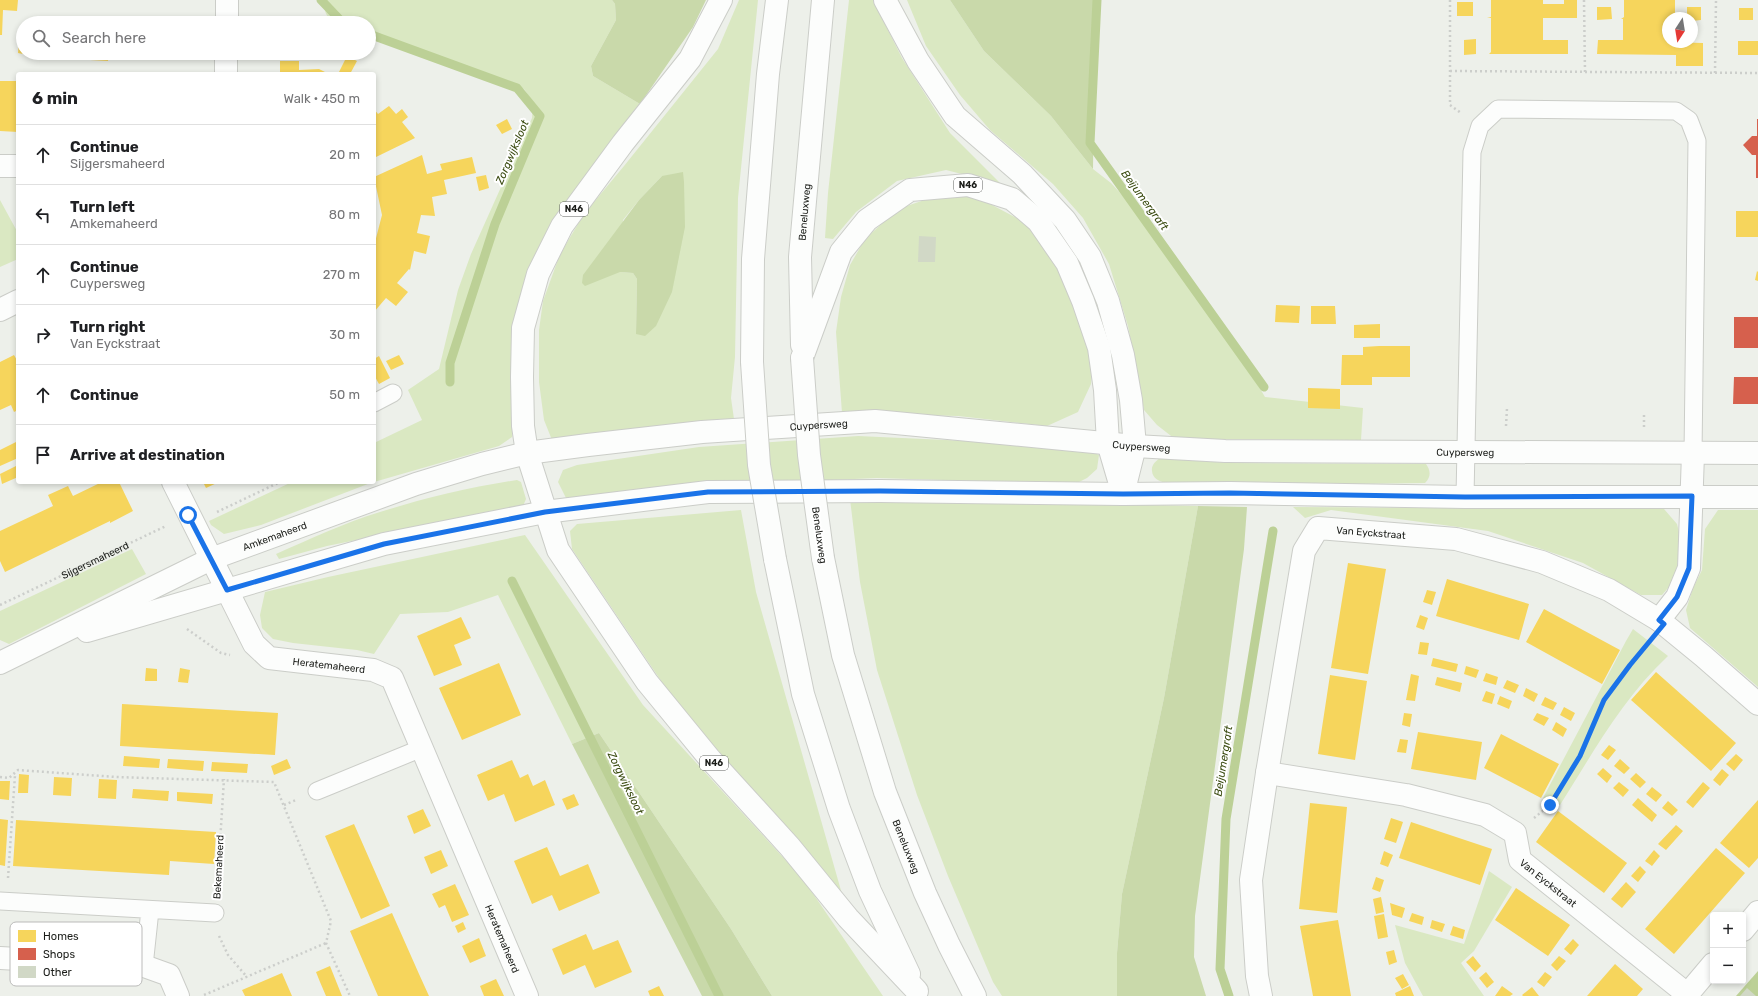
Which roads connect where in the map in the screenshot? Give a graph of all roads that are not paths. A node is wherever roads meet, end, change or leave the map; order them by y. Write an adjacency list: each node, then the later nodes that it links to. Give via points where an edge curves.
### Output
1 (227, 0): 6 (main road)
2 (721, 0): 18 (main road, N46, via 690,59 623,143 562,226 538,274 523,328 523,426)
3 (777, 0): 46 (main road, N46, bridge, via 768,74 753,258 752,362 759,465 775,559 803,694 838,809 870,891)
4 (823, 0): 13 (main road, Beneluxweg / N46, via 800,257)
5 (885, 0): 17 (main road, via 918,61 955,116 1022,174 1065,220 1090,257 1108,301 1123,354)
6 (227, 16)
7 (226, 60): 8 (main road)
8 (226, 72)
9 (0, 166): 10 (main road)
10 (16, 166)
11 (16, 302): 12 (main road)
12 (0, 310)
13 (802, 358): 16 (main road, N46, via 841,252 867,220 910,190 968,185 1012,199 1038,221 1068,263 1099,348 1105,390); 50 (main road, Beneluxweg / N46, bridge, via 809,455 823,558 843,655 885,792 925,893)
14 (393, 393): 15 (lane)
15 (376, 402)
16 (1108, 443): 17 (main road, Cuypersweg); 18 (main road, Cuypersweg, via 875,422 702,432); 23 (main road, N46)
17 (1135, 446): 19 (main road, Cuypersweg, via 1225,451); 23 (main road)
18 (528, 453): 27 (main road, N46); 28 (main road, Amkemaheerd, via 416,484)
19 (1465, 453): 20 (main road, Cuypersweg); 20 (lane, via 1472,152 1480,126 1498,109 1676,111 1689,120 1697,141); 26 (lane)
20 (1693, 454): 21 (main road, Cuypersweg); 24 (main road)
21 (1758, 454)
22 (173, 484): 28 (main road)
23 (1123, 494): 26 (main road); 27 (main road, via 708,492)
24 (1692, 496): 25 (main road); 26 (main road); 30 (main road, via 1689,568 1677,597)
25 (1758, 496)
26 (1465, 497)
27 (545, 512): 29 (main road, Amkemaheerd, via 384,544); 46 (main road, N46, via 558,550 647,682 848,918)
28 (211, 559): 29 (main road); 31 (main road, Amkemaheerd)
29 (227, 590): 31 (main road, Amkemaheerd); 34 (main road, Heratemaheerd, via 254,644 269,658 373,670 392,678)
30 (1662, 622): 33 (main road, Van Eyckstraat); 35 (main road, Van Eyckstraat, via 1609,590 1542,562 1456,539 1318,528 1304,552)
31 (33, 648): 32 (main road, Amkemaheerd)
32 (0, 663)
33 (1758, 704)
34 (422, 748): 36 (lane); 49 (main road, Heratemaheerd)
35 (1266, 773): 47 (main road, Van Eyckstraat, via 1406,795 1485,815 1515,833 1520,860); 51 (main road, Van Eyckstraat, via 1251,880 1257,976)
36 (317, 791)
37 (3, 901): 38 (lane, Bekemaheerd)
38 (150, 910): 40 (lane, Bekemaheerd); 44 (lane)
39 (1758, 912): 41 (main road)
40 (215, 913)
41 (1746, 926)
42 (0, 958): 43 (main road)
43 (10, 959)
44 (144, 966): 48 (main road, via 169,975)
45 (1710, 967): 47 (main road, Van Eyckstraat)
46 (918, 993)
47 (1686, 995)
48 (178, 996)
49 (527, 996)
50 (975, 996)
51 (1261, 996)

